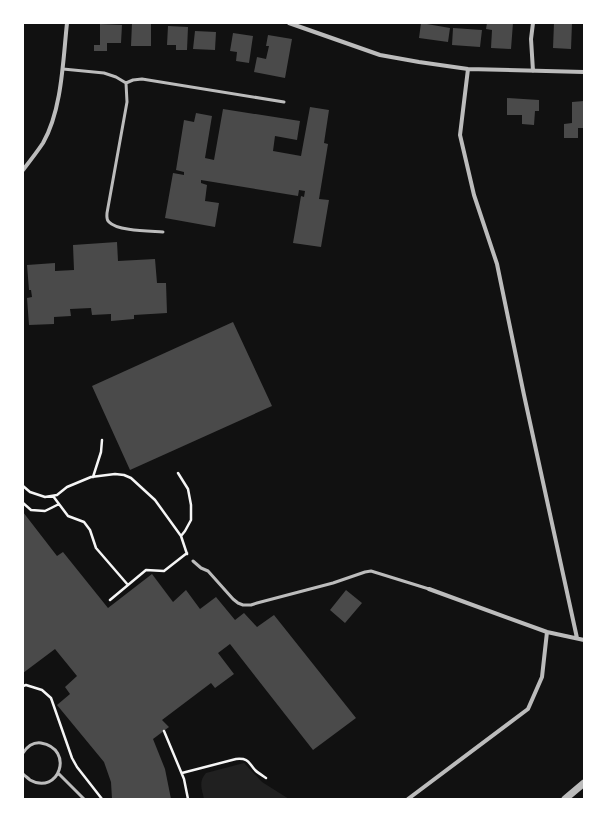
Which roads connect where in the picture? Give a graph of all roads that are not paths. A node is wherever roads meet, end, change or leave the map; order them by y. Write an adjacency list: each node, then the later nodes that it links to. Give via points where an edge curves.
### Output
1 (67, 23): 4 (street)
2 (289, 23): 5 (street, via 380,55)
3 (533, 23): 6 (street)
4 (63, 69): 8 (lane, via 104,73); 10 (street, via 53,121 43,143)
5 (468, 69): 6 (street); 15 (street, via 460,135 474,195 497,264)
6 (533, 71): 7 (street)
7 (584, 72)
8 (126, 83): 9 (lane, via 142,79); 11 (lane, via 127,102 106,218 114,226)
9 (284, 102)
10 (23, 170)
11 (162, 232)
12 (193, 561): 13 (lane, via 208,571 233,599 243,605 251,605 371,571)
13 (429, 588): 14 (street)
14 (547, 632): 15 (street); 22 (street, via 542,677 528,709)
15 (578, 638): 16 (street)
16 (584, 640)
17 (23, 753): 18 (lane, via 27,747 37,743 48,744 56,750 60,760)
18 (58, 773): 19 (lane, via 54,779 39,783); 21 (lane)
19 (23, 774)
20 (584, 783): 23 (street)
21 (84, 799)
22 (408, 799)
23 (565, 799)

